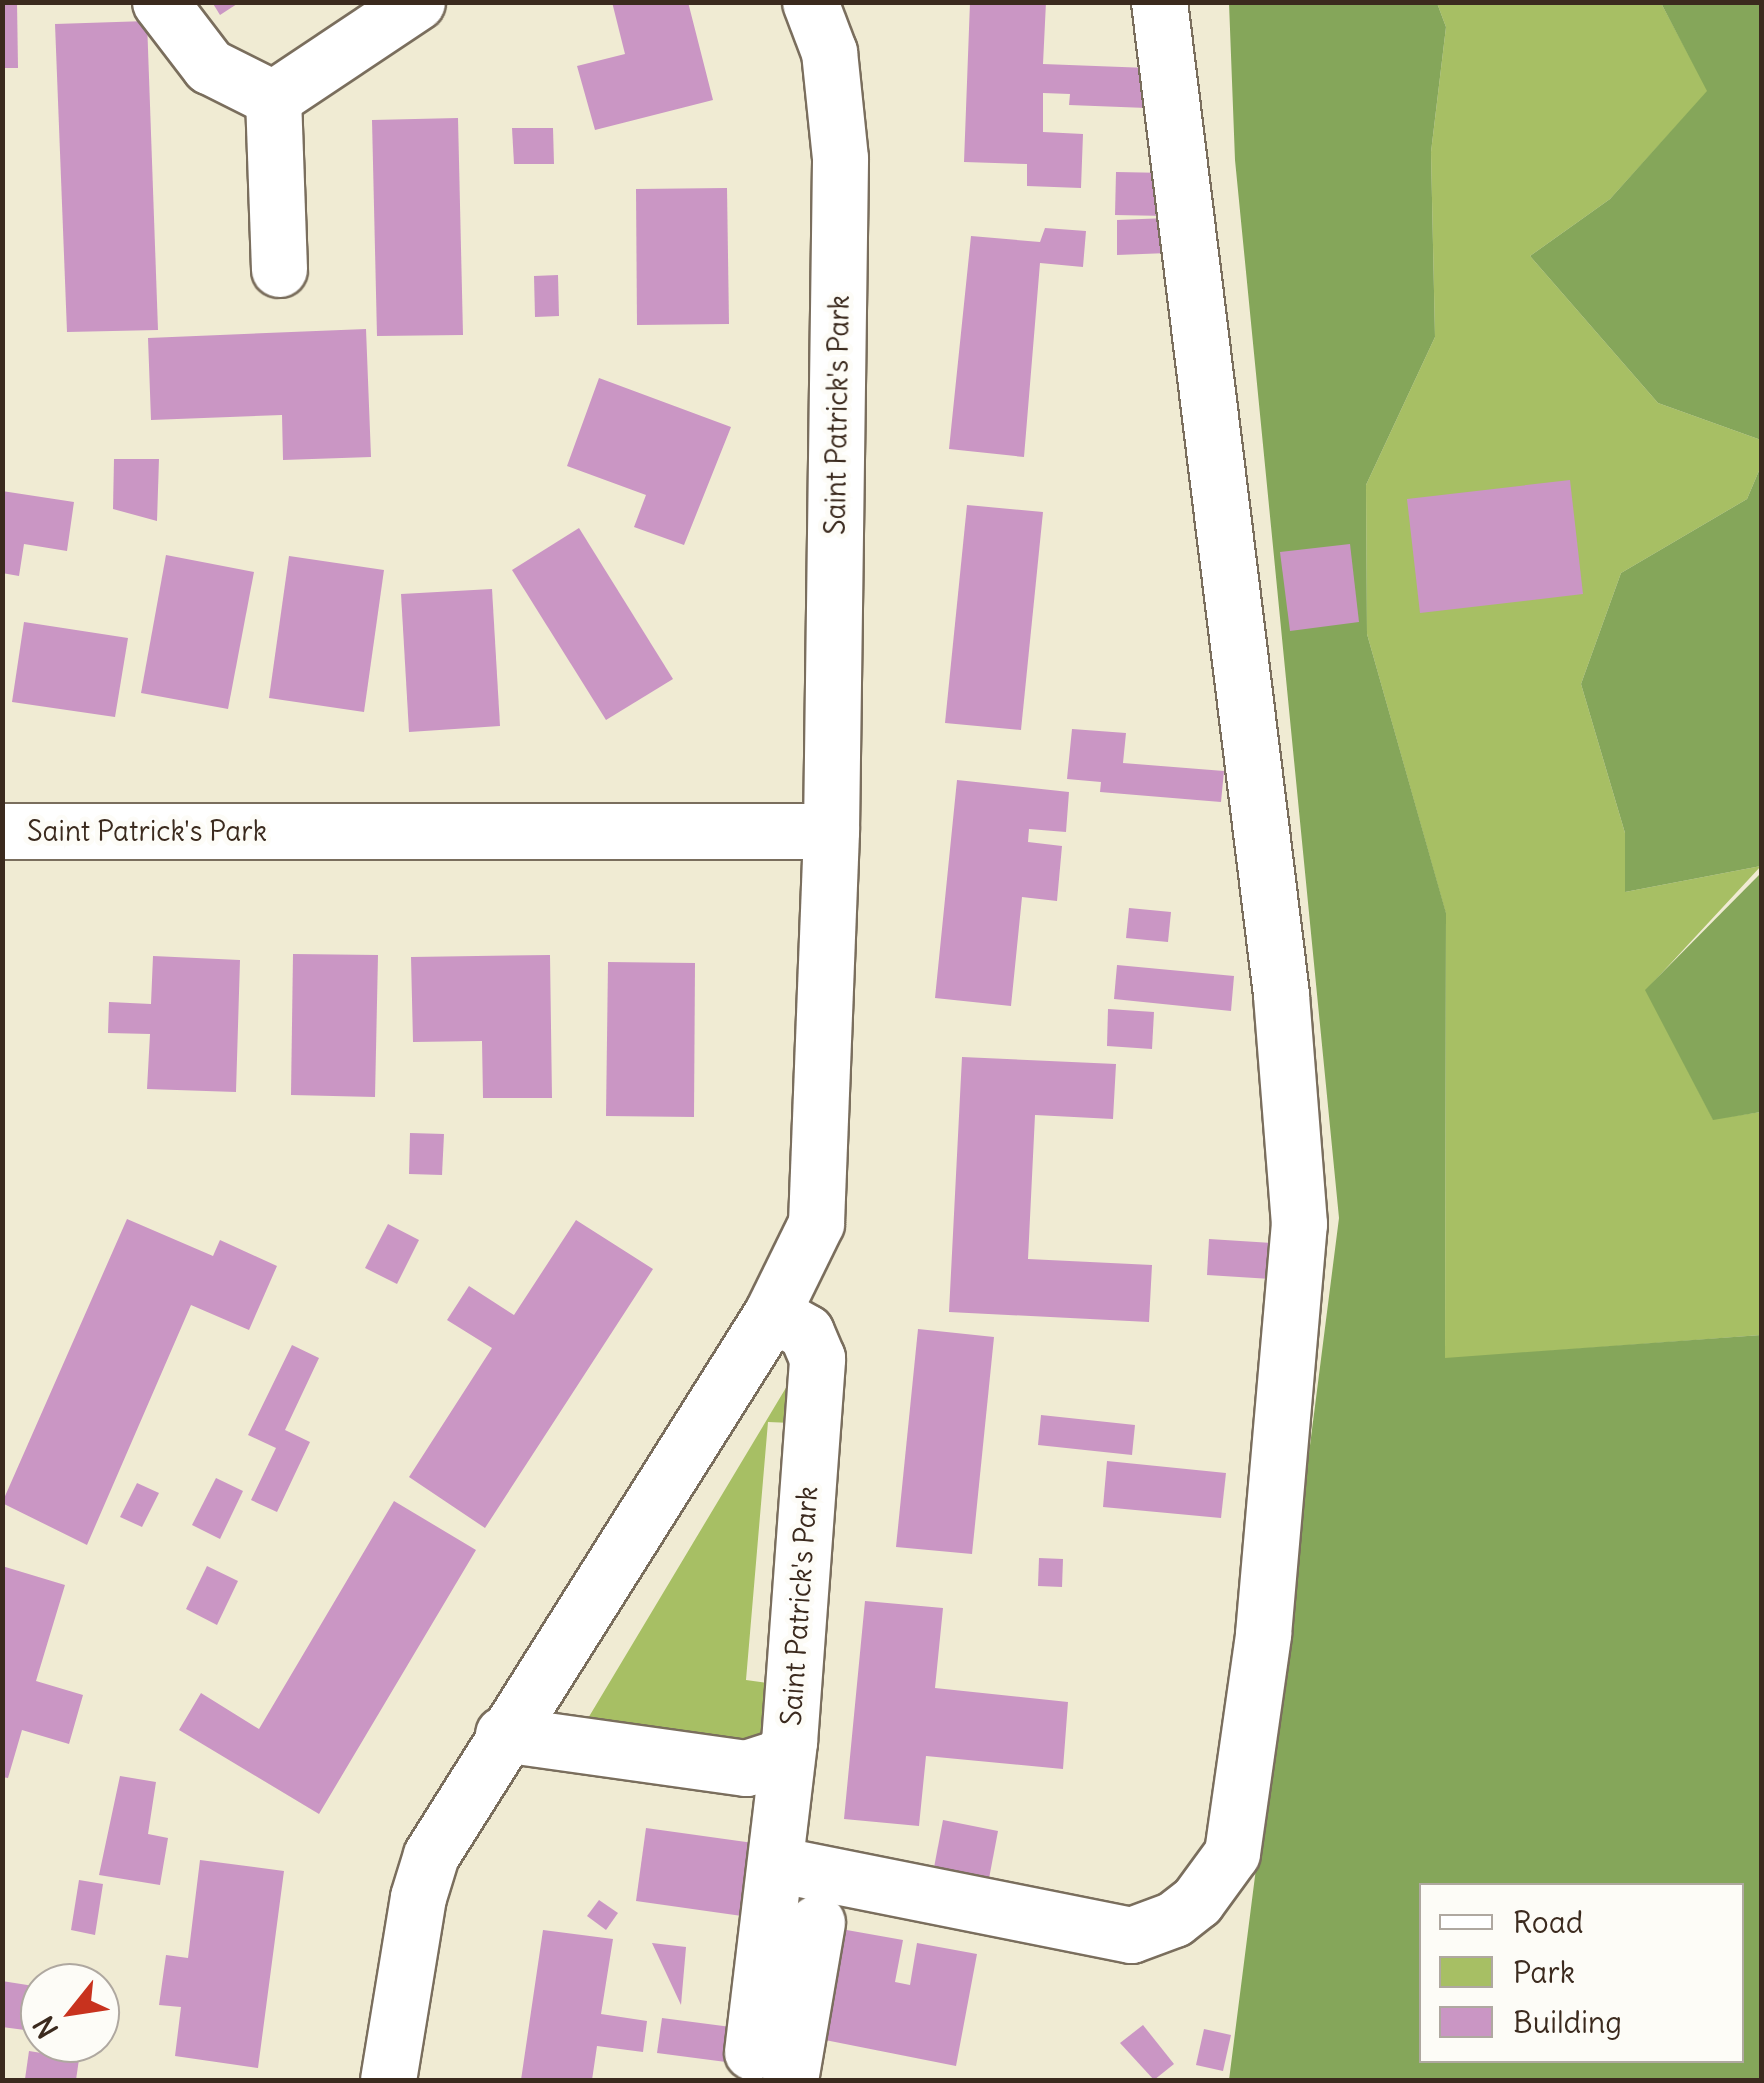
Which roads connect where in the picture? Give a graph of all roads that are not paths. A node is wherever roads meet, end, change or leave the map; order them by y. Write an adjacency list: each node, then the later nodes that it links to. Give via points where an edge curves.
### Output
1 (160, 2): 5 (street, via 209,66)
2 (416, 2): 5 (street)
3 (810, 2): 8 (street, Saint Patrick's Park, via 829,52 840,134)
4 (1159, 2): 12 (street, via 1281,994 1299,1224 1265,1616 1232,1853 1197,1901 1131,1935)
5 (273, 98): 6 (street)
6 (278, 269)
7 (2, 831): 8 (street, Saint Patrick's Park)
8 (832, 831): 9 (street, Saint Patrick's Park, via 819,1207 808,1246)
9 (772, 1312): 10 (street, Saint Patrick's Park, via 590,1608); 11 (street, Saint Patrick's Park, via 806,1332 817,1358)
10 (504, 1734): 11 (street, Saint Patrick's Park, via 746,1768 780,1757); 15 (street, Saint Patrick's Park, via 431,1855)
11 (789, 1742): 12 (street)
12 (776, 1864): 14 (street)
13 (817, 1922): 14 (street)
14 (771, 2066)
15 (388, 2080)

